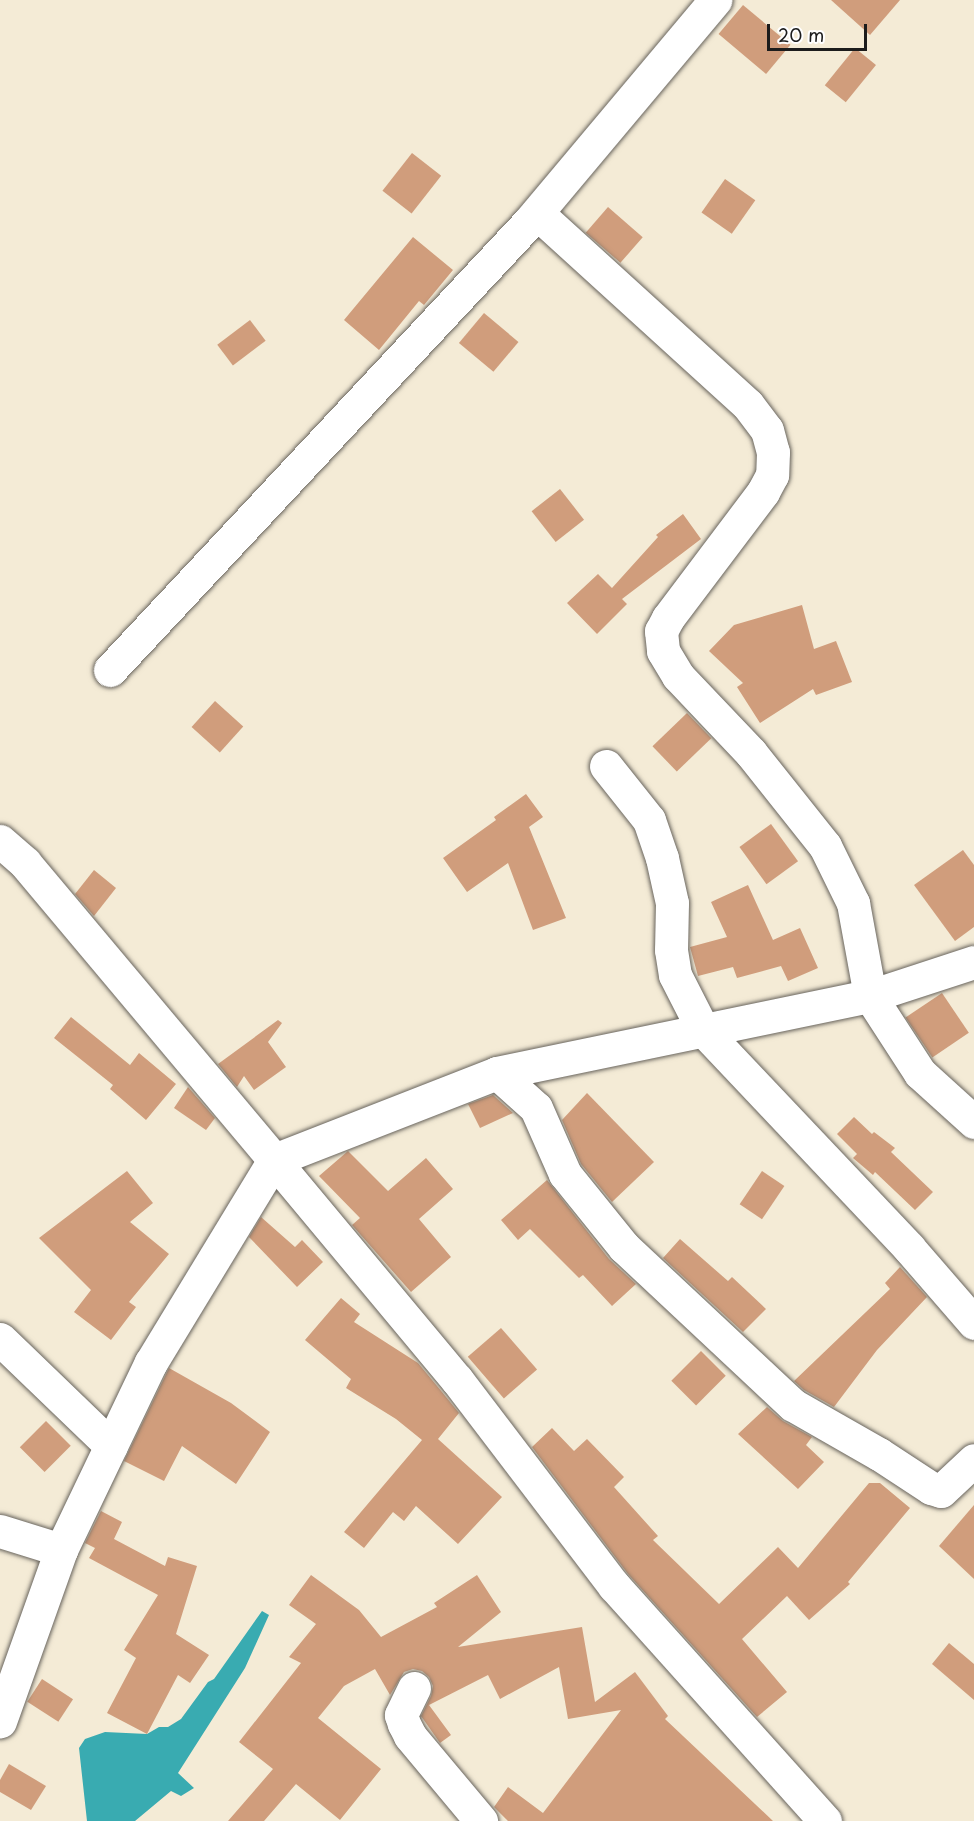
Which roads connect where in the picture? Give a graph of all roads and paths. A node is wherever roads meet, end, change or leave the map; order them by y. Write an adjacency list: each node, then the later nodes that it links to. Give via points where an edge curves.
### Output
1 (715, 0): 2 (street)
2 (537, 213): 3 (street); 7 (street, via 748,405 767,430 772,475 668,618 661,631 663,651 678,676 752,753 825,846 853,903)
3 (110, 670)
4 (606, 766): 8 (street, via 649,820 672,903 675,975)
5 (0, 841): 11 (street, via 26,863)
6 (974, 962): 7 (street)
7 (870, 996): 8 (street); 10 (street, via 920,1073)
8 (703, 1030): 9 (street); 12 (street, via 909,1248)
9 (497, 1073): 11 (street); 15 (street, via 536,1108 565,1174 624,1247 793,1405 931,1488 941,1491)
10 (974, 1122)
11 (274, 1160): 14 (street, via 151,1362); 21 (street, via 457,1380 614,1586)
12 (974, 1323)
13 (0, 1339): 14 (street)
14 (111, 1446): 17 (street)
15 (974, 1460)
16 (0, 1531): 17 (street)
17 (61, 1550): 19 (street)
18 (414, 1688): 20 (street, via 401,1715 410,1736)
19 (0, 1721)
20 (481, 1821)
21 (825, 1821)

